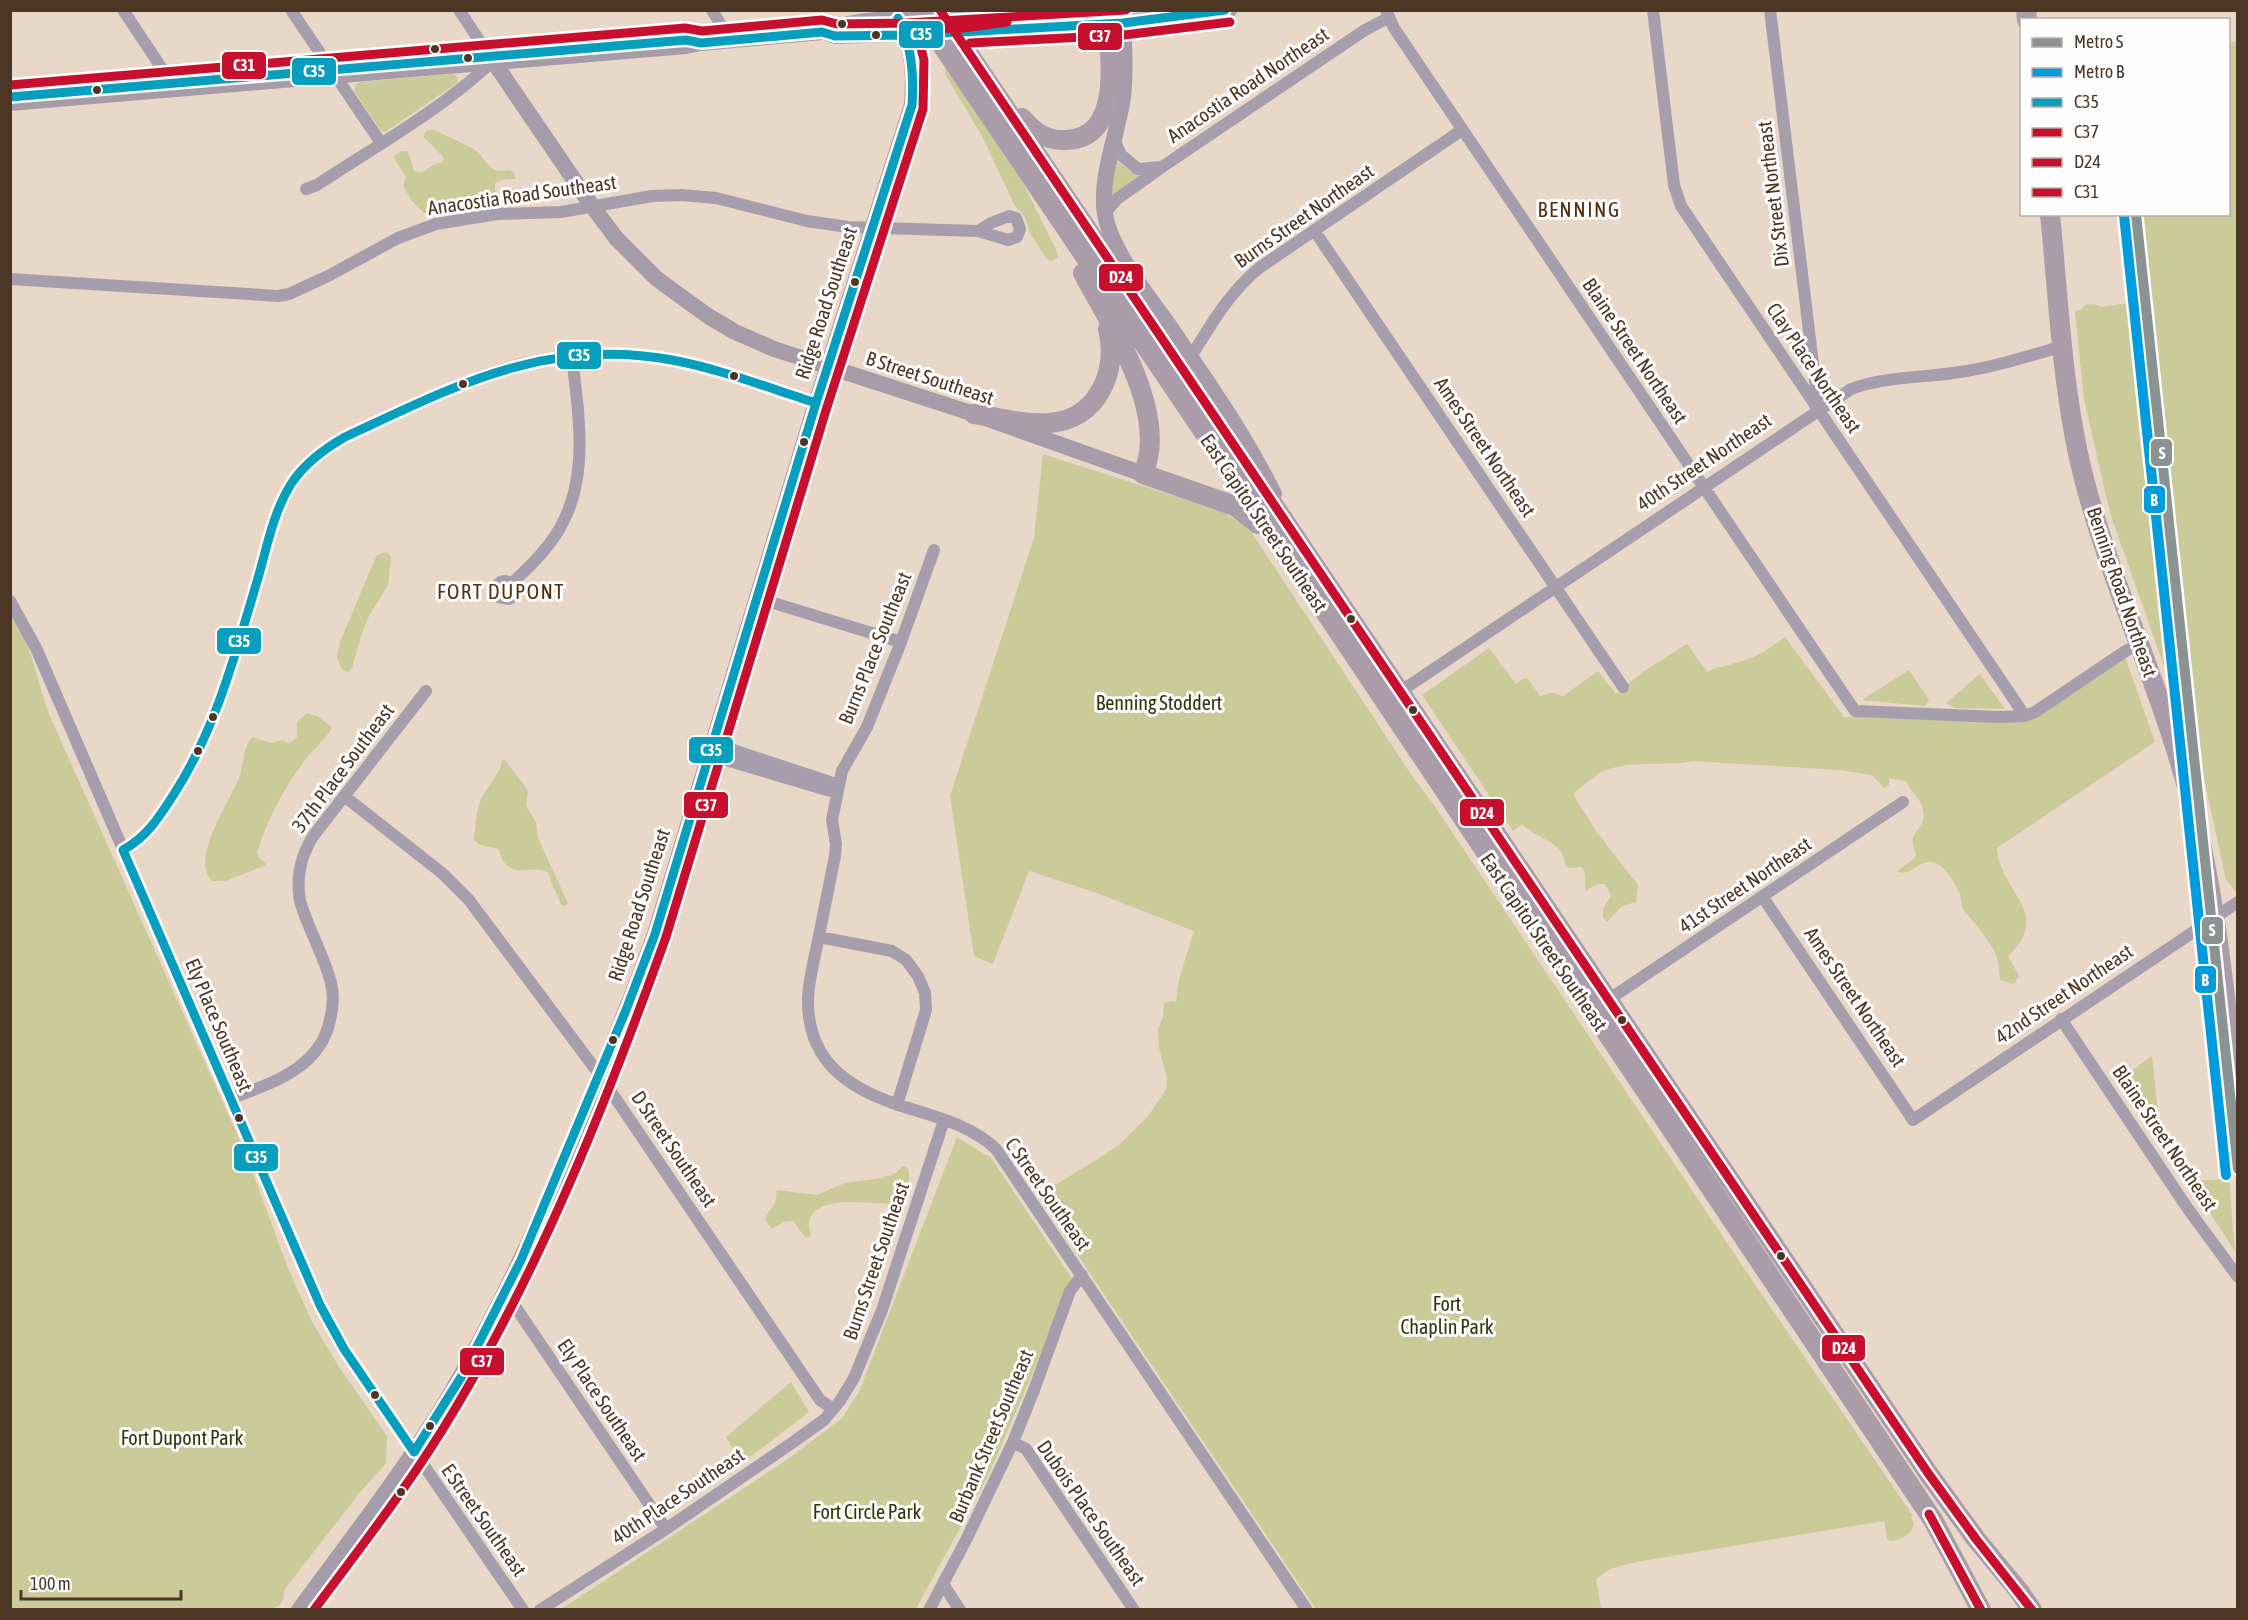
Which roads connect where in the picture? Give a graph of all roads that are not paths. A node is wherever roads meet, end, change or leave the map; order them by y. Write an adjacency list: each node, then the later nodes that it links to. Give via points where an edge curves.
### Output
1 (123, 10): 20 (street)
2 (291, 10): 19 (street)
3 (459, 10): 18 (street, B Street Southeast)
4 (712, 10): 16 (street)
5 (1005, 10): 12 (main road)
6 (1229, 10): 13 (main road)
7 (1653, 10): 42 (street, Clay Place Northeast, via 1678,201)
8 (1770, 10): 42 (street, Dix Street Northeast)
9 (897, 14): 10 (main road); 14 (main road); 15 (main road, Ridge Road Southeast)
10 (919, 14): 12 (main road, bridge); 27 (main road, East Capitol Street Southeast)
11 (1387, 14): 23 (street, Blaine Street Northeast); 26 (street, Anacostia Road Northeast)
12 (958, 17): 13 (main road); 15 (main road, bridge, via 930,33); 17 (main road)
13 (1114, 17): 17 (main road, via 1112,74 1105,111 1093,129 1074,139 1058,140 1038,134 997,91); 24 (main road, via 1124,83)
14 (822, 32): 15 (main road, via 835,36); 16 (main road)
15 (907, 35): 32 (main road, Ridge Road Southeast, via 914,80 912,105)
16 (730, 40): 18 (main road)
17 (968, 52): 46 (main road)
18 (492, 59): 19 (main road); 25 (street, via 469,83); 29 (main road, B Street Southeast)
19 (332, 72): 20 (main road); 25 (street)
20 (171, 86): 21 (main road); 22 (main road)
21 (10, 97)
22 (10, 103)
23 (1462, 130): 33 (street, Burns Street Northeast); 45 (street, Blaine Street Northeast)
24 (1114, 139): 26 (street, Anacostia Road Northeast, via 1121,155 1137,169); 30 (main road, via 1104,195)
25 (381, 143): 28 (street)
26 (1162, 167): 30 (street, Anacostia Road Northeast, via 1117,199)
27 (1030, 176): 36 (main road); 46 (main road, East Capitol Street Southeast)
28 (306, 189)
29 (592, 206): 32 (street, Anacostia Road Southeast, via 652,196 706,196 807,221); 35 (street, Anacostia Road Southeast, via 436,224 398,238 328,276 278,296); 40 (main road, B Street Southeast, via 635,259 692,306 774,349)
30 (1105, 213): 39 (main road, via 1115,244)
31 (2050, 216): 37 (main road, Benning Road Northeast)
32 (872, 229): 34 (street, Anacostia Road Southeast); 40 (main road, Ridge Road Southeast)
33 (1314, 230): 39 (street, Burns Street Northeast, via 1236,289); 49 (street, Ames Street Northeast)
34 (978, 231)
35 (10, 279)
36 (1099, 304): 43 (main road, via 1110,333 1111,360 1104,387 1088,406 1069,418 1047,423); 44 (main road, via 1133,367 1144,399 1149,444)
37 (2063, 346): 42 (street, 40th Street Northeast, via 1965,371 1865,384); 53 (main road, Benning Road Northeast, via 2071,416 2084,477)
38 (572, 356): 41 (street, via 610,354 672,360); 48 (street, via 581,455 575,491 551,543); 62 (street, via 525,363 478,378 345,437 304,468 279,510 225,685 200,747 160,815 140,840)
39 (1191, 357): 46 (main road, via 1254,453)
40 (827, 367): 41 (main road, Ridge Road Southeast); 43 (main road, B Street Southeast)
41 (816, 403): 50 (main road, Ridge Road Southeast)
42 (1818, 409): 45 (street, 40th Street Northeast); 57 (street, Clay Place Northeast)
43 (974, 414): 44 (main road, B Street Southeast)
44 (1143, 474): 46 (main road, via 1235,506)
45 (1703, 487): 49 (street, 40th Street Northeast); 57 (street, Blaine Street Northeast, via 1855,711)
46 (1290, 545): 56 (main road); 90 (main road, East Capitol Street Southeast, via 1933,1520)
47 (934, 550): 52 (street, Burns Place Southeast)
48 (512, 583)
49 (1554, 587): 54 (street, Ames Street Northeast); 56 (street, 40th Street Northeast)
50 (757, 598): 52 (street); 58 (main road, Ridge Road Southeast)
51 (10, 601): 62 (street, Ely Place Southeast, via 34,643)
52 (901, 642): 59 (street, Burns Place Southeast, via 867,726 842,771)
53 (2140, 645): 57 (street); 65 (main road, Benning Road Northeast, via 2190,795)
54 (1623, 687)
55 (426, 691): 60 (street, 37th Place Southeast)
56 (1401, 691): 67 (main road)
57 (2025, 716)
58 (710, 749): 59 (street); 69 (main road, Ridge Road Southeast, via 655,934)
59 (838, 789): 66 (street, C Street Southeast, via 832,820 836,850)
60 (344, 796): 69 (street, D Street Southeast, via 459,888); 70 (street, 37th Place Southeast, via 310,841 298,878 302,908 331,983 333,1008 327,1032 314,1054 299,1068)
61 (1903, 802): 63 (street, 41st Street Northeast)
62 (123, 850): 70 (street, Ely Place Southeast)
63 (1762, 896): 67 (street, 41st Street Northeast); 74 (street, Ames Street Northeast)
64 (2238, 902): 65 (street, 42nd Street Northeast)
65 (2215, 917): 68 (street, 42nd Street Northeast); 72 (main road, Benning Road Northeast)
66 (819, 937): 71 (street, C Street Southeast, via 808,1001 818,1046 833,1068 852,1085); 71 (street, via 892,951 906,960 918,976 926,1010)
67 (1608, 1000): 91 (main road, via 1928,1473)
68 (2061, 1019): 74 (street, 42nd Street Northeast); 76 (street, Blaine Street Northeast, via 2188,1209)
69 (599, 1074): 77 (main road, Ridge Road Southeast); 78 (street, D Street Southeast, via 820,1400)
70 (230, 1099): 80 (street, Ely Place Southeast, via 327,1320)
71 (897, 1105): 73 (street, C Street Southeast)
72 (2238, 1107)
73 (944, 1120): 75 (street, C Street Southeast, via 982,1137 996,1149); 78 (street, Burns Street Southeast, via 882,1310 854,1378)
74 (1913, 1120)
75 (1082, 1275): 79 (street, Burbank Street Southeast, via 1070,1291); 89 (street, C Street Southeast)
76 (2238, 1276)
77 (506, 1293): 80 (main road, Ridge Road Southeast, via 463,1374); 81 (street, Ely Place Southeast)
78 (833, 1409): 81 (street, 40th Place Southeast, via 815,1426)
79 (1013, 1442): 82 (street, Burbank Street Southeast); 88 (street, Dubois Place Southeast, via 1026,1449)
80 (414, 1452): 83 (main road, Ridge Road Southeast); 84 (street, E Street Southeast)
81 (666, 1529): 85 (street, 40th Place Southeast)
82 (943, 1584): 86 (street, Burbank Street Southeast); 87 (street)
83 (299, 1610)
84 (523, 1610)
85 (540, 1610)
86 (929, 1610)
87 (960, 1610)
88 (1134, 1610)
89 (1307, 1610)
90 (1981, 1610)
91 (2032, 1610)

